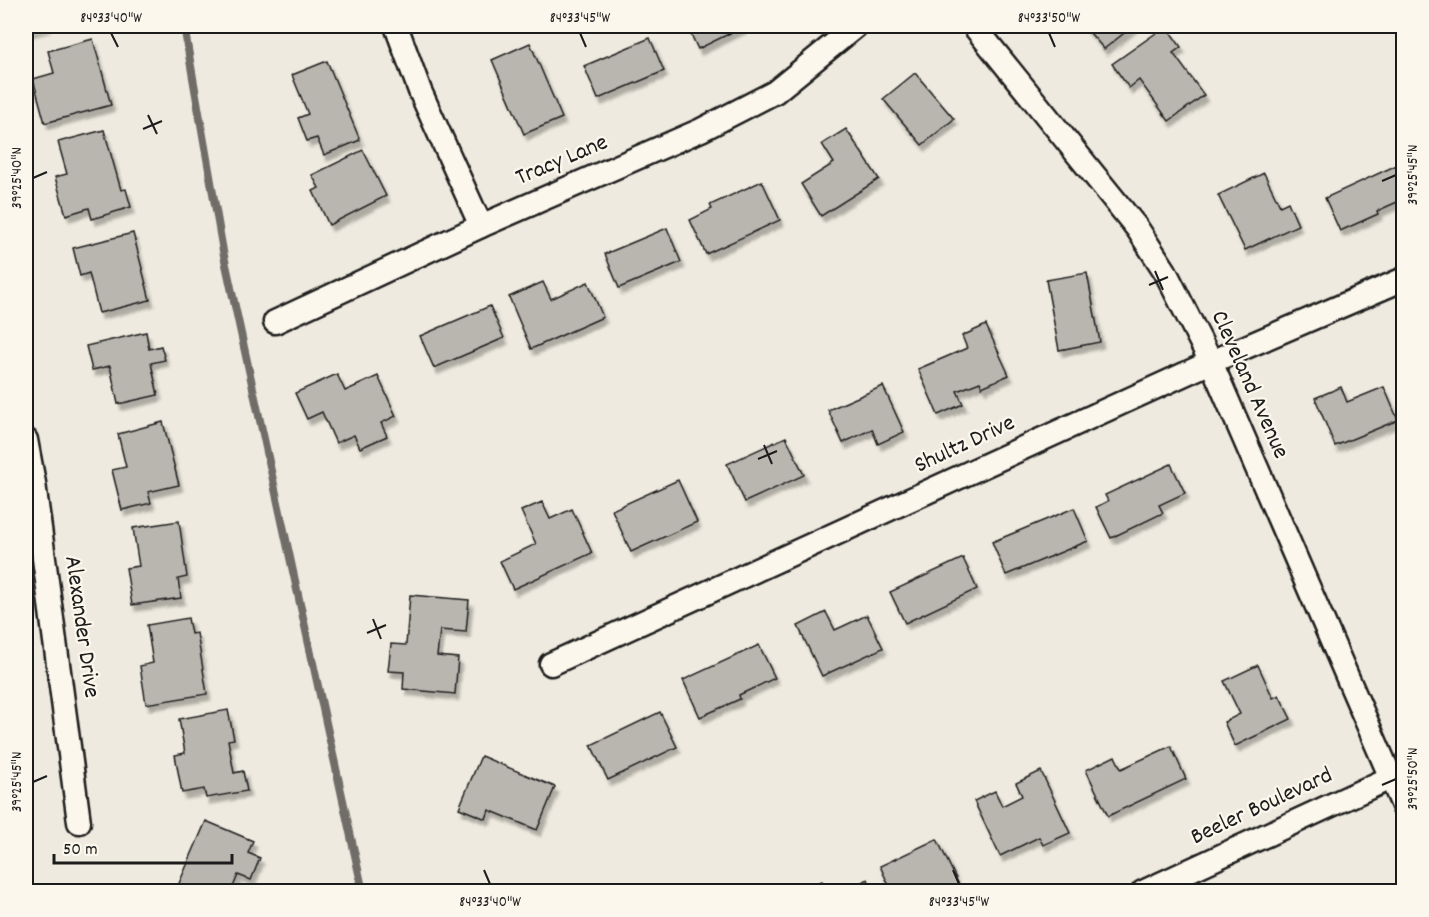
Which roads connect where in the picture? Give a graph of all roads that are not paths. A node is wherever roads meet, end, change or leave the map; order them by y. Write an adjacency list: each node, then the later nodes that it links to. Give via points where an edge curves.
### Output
1 (396, 26): 4 (street, via 420,91)
2 (856, 26): 4 (street, Tracy Lane, via 775,92 702,130)
3 (974, 26): 7 (street, Cleveland Avenue, via 1137,228 1165,271)
4 (481, 226): 6 (street, Tracy Lane)
5 (1404, 279): 7 (street, Shultz Drive)
6 (275, 322)
7 (1211, 362): 9 (street, Shultz Drive); 10 (street, Cleveland Avenue)
8 (26, 440): 12 (street, Alexander Drive)
9 (551, 664)
10 (1397, 775): 11 (street, Cleveland Avenue); 13 (street, Beeler Boulevard)
11 (1404, 808)
12 (79, 822)
13 (1143, 891)

